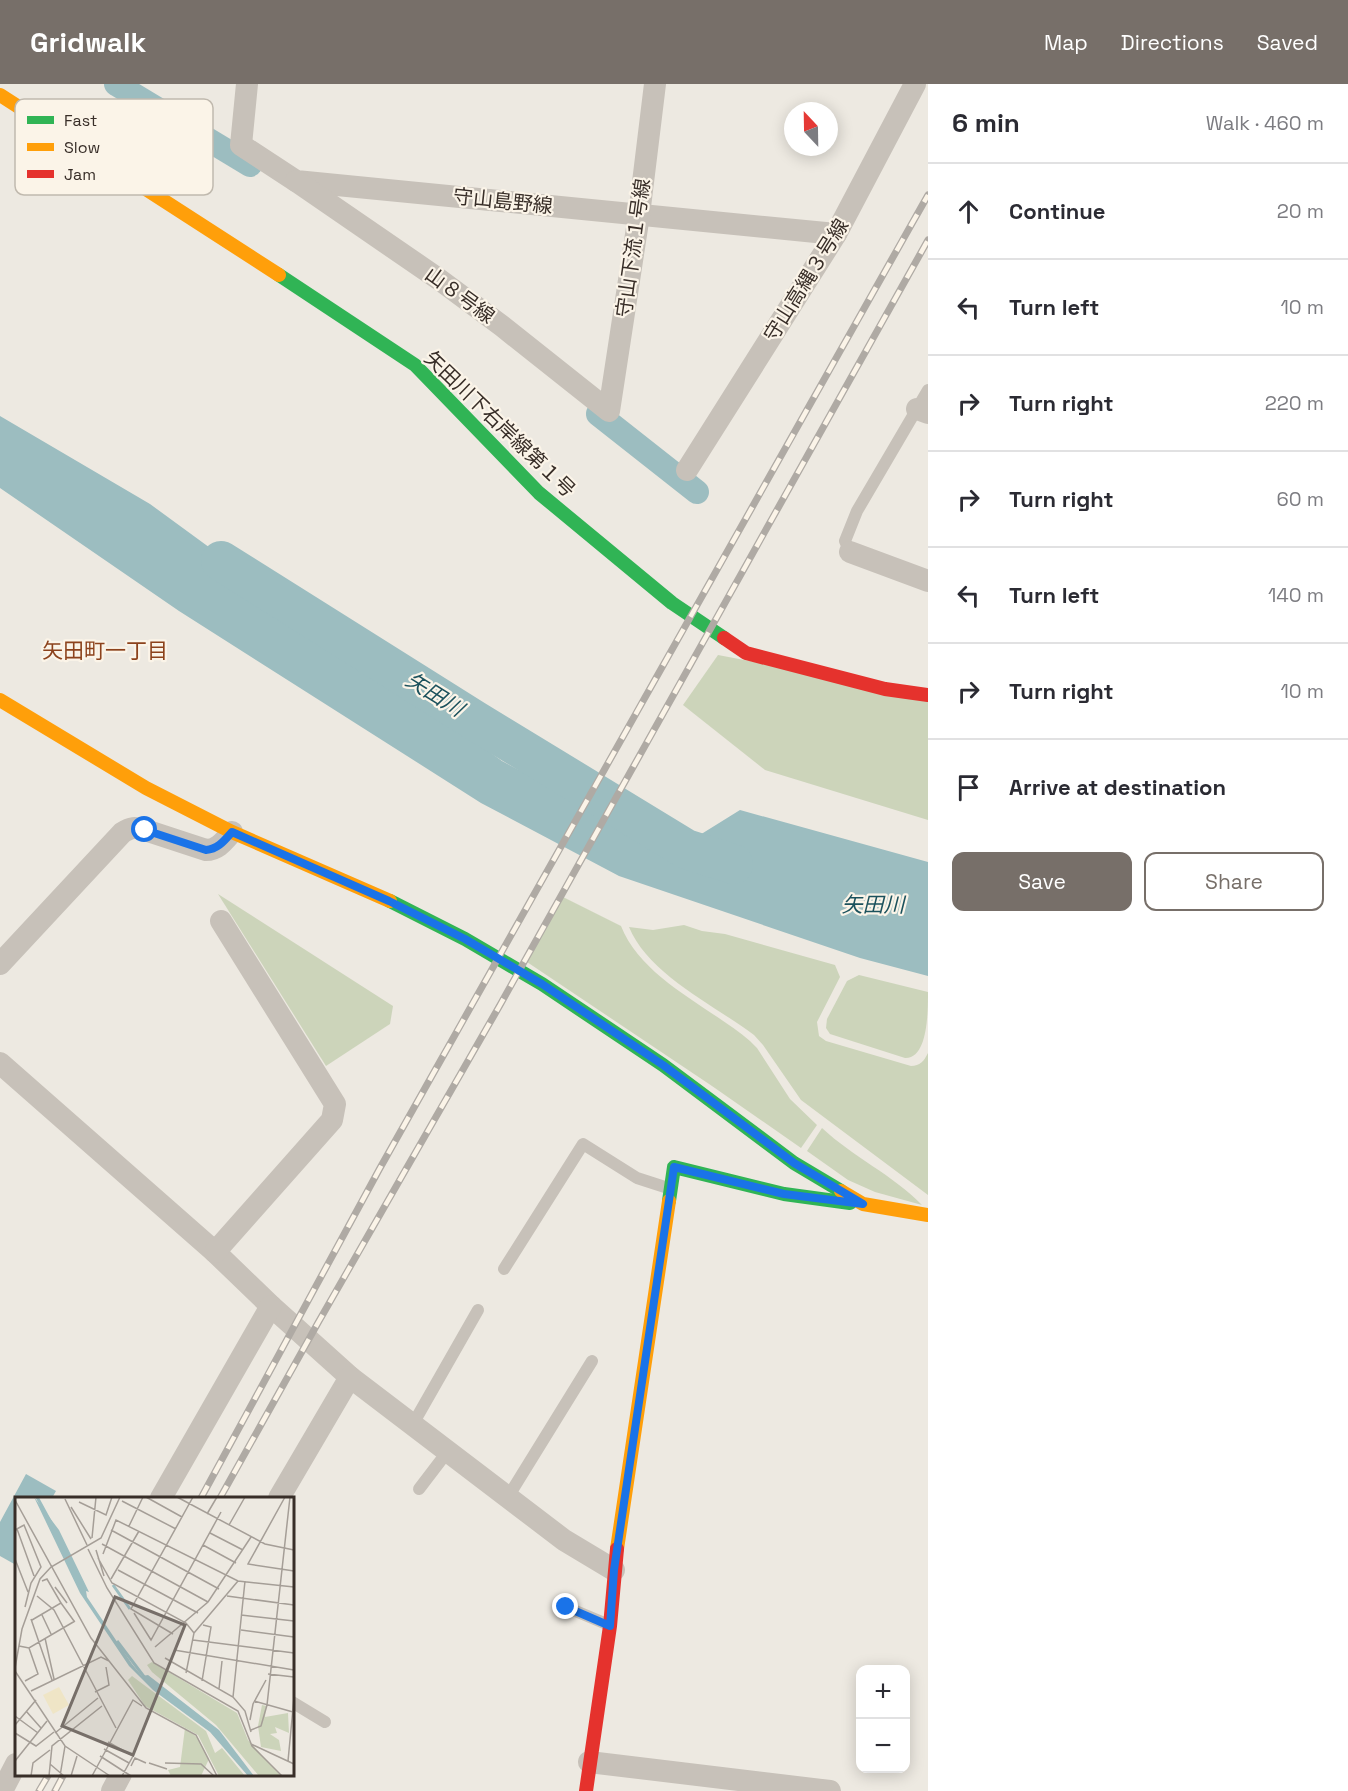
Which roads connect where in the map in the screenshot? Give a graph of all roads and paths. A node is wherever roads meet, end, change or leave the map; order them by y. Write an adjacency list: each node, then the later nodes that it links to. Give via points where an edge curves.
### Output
1 (247, 84): 6 (street, 守山島野線, via 241,146)
2 (654, 84): 8 (street, 守山下流１号線)
3 (915, 84): 9 (street, 守山高縄３号線)
4 (0, 95): 5 (street, 矢田川下右岸線第１号)
5 (15, 105)
6 (296, 181): 8 (street, 守山島野線); 11 (street, 山８号線, via 440,280)
7 (156, 195): 15 (street, 矢田川下右岸線第１号, via 415,365 539,493 672,603 746,652 885,689)
8 (639, 215): 9 (street, 守山島野線); 11 (street, 守山下流１号線)
9 (836, 234): 12 (street, 守山高縄３号線)
10 (924, 404): 13 (lane, via 857,512 845,541)
11 (614, 413)
12 (687, 470)
13 (850, 552): 14 (street)
14 (928, 580)
15 (928, 694)
16 (0, 699): 17 (street, via 146,788)
17 (232, 832): 19 (street, via 214,850 206,850 135,827 128,829); 22 (street, via 399,906 542,984 663,1065 794,1163)
18 (221, 921): 24 (street, via 335,1104 332,1120)
19 (0, 964)
20 (0, 1063): 24 (street)
21 (671, 1189): 22 (street, via 674,1167 784,1194); 25 (lane, via 638,1178 583,1144); 36 (street)
22 (863, 1204): 23 (street)
23 (928, 1215)
24 (215, 1252): 26 (street)
25 (504, 1269)
26 (271, 1306): 29 (street); 33 (street)
27 (478, 1310): 30 (lane)
28 (592, 1360): 35 (lane)
29 (350, 1377): 30 (street); 34 (street)
30 (413, 1424): 31 (street)
31 (448, 1450): 32 (lane); 35 (street)
32 (419, 1489)
33 (162, 1497)
34 (280, 1497)
35 (508, 1497): 36 (street, via 564,1540)
36 (614, 1570): 38 (street)
37 (566, 1607): 38 (lane)
38 (610, 1626): 41 (street)
39 (294, 1703): 40 (lane)
40 (325, 1722)
41 (589, 1761): 46 (street); 47 (street)
42 (15, 1766): 44 (street)
43 (120, 1776): 45 (street)
44 (2, 1791)
45 (112, 1791)
46 (586, 1791)
47 (830, 1791)

